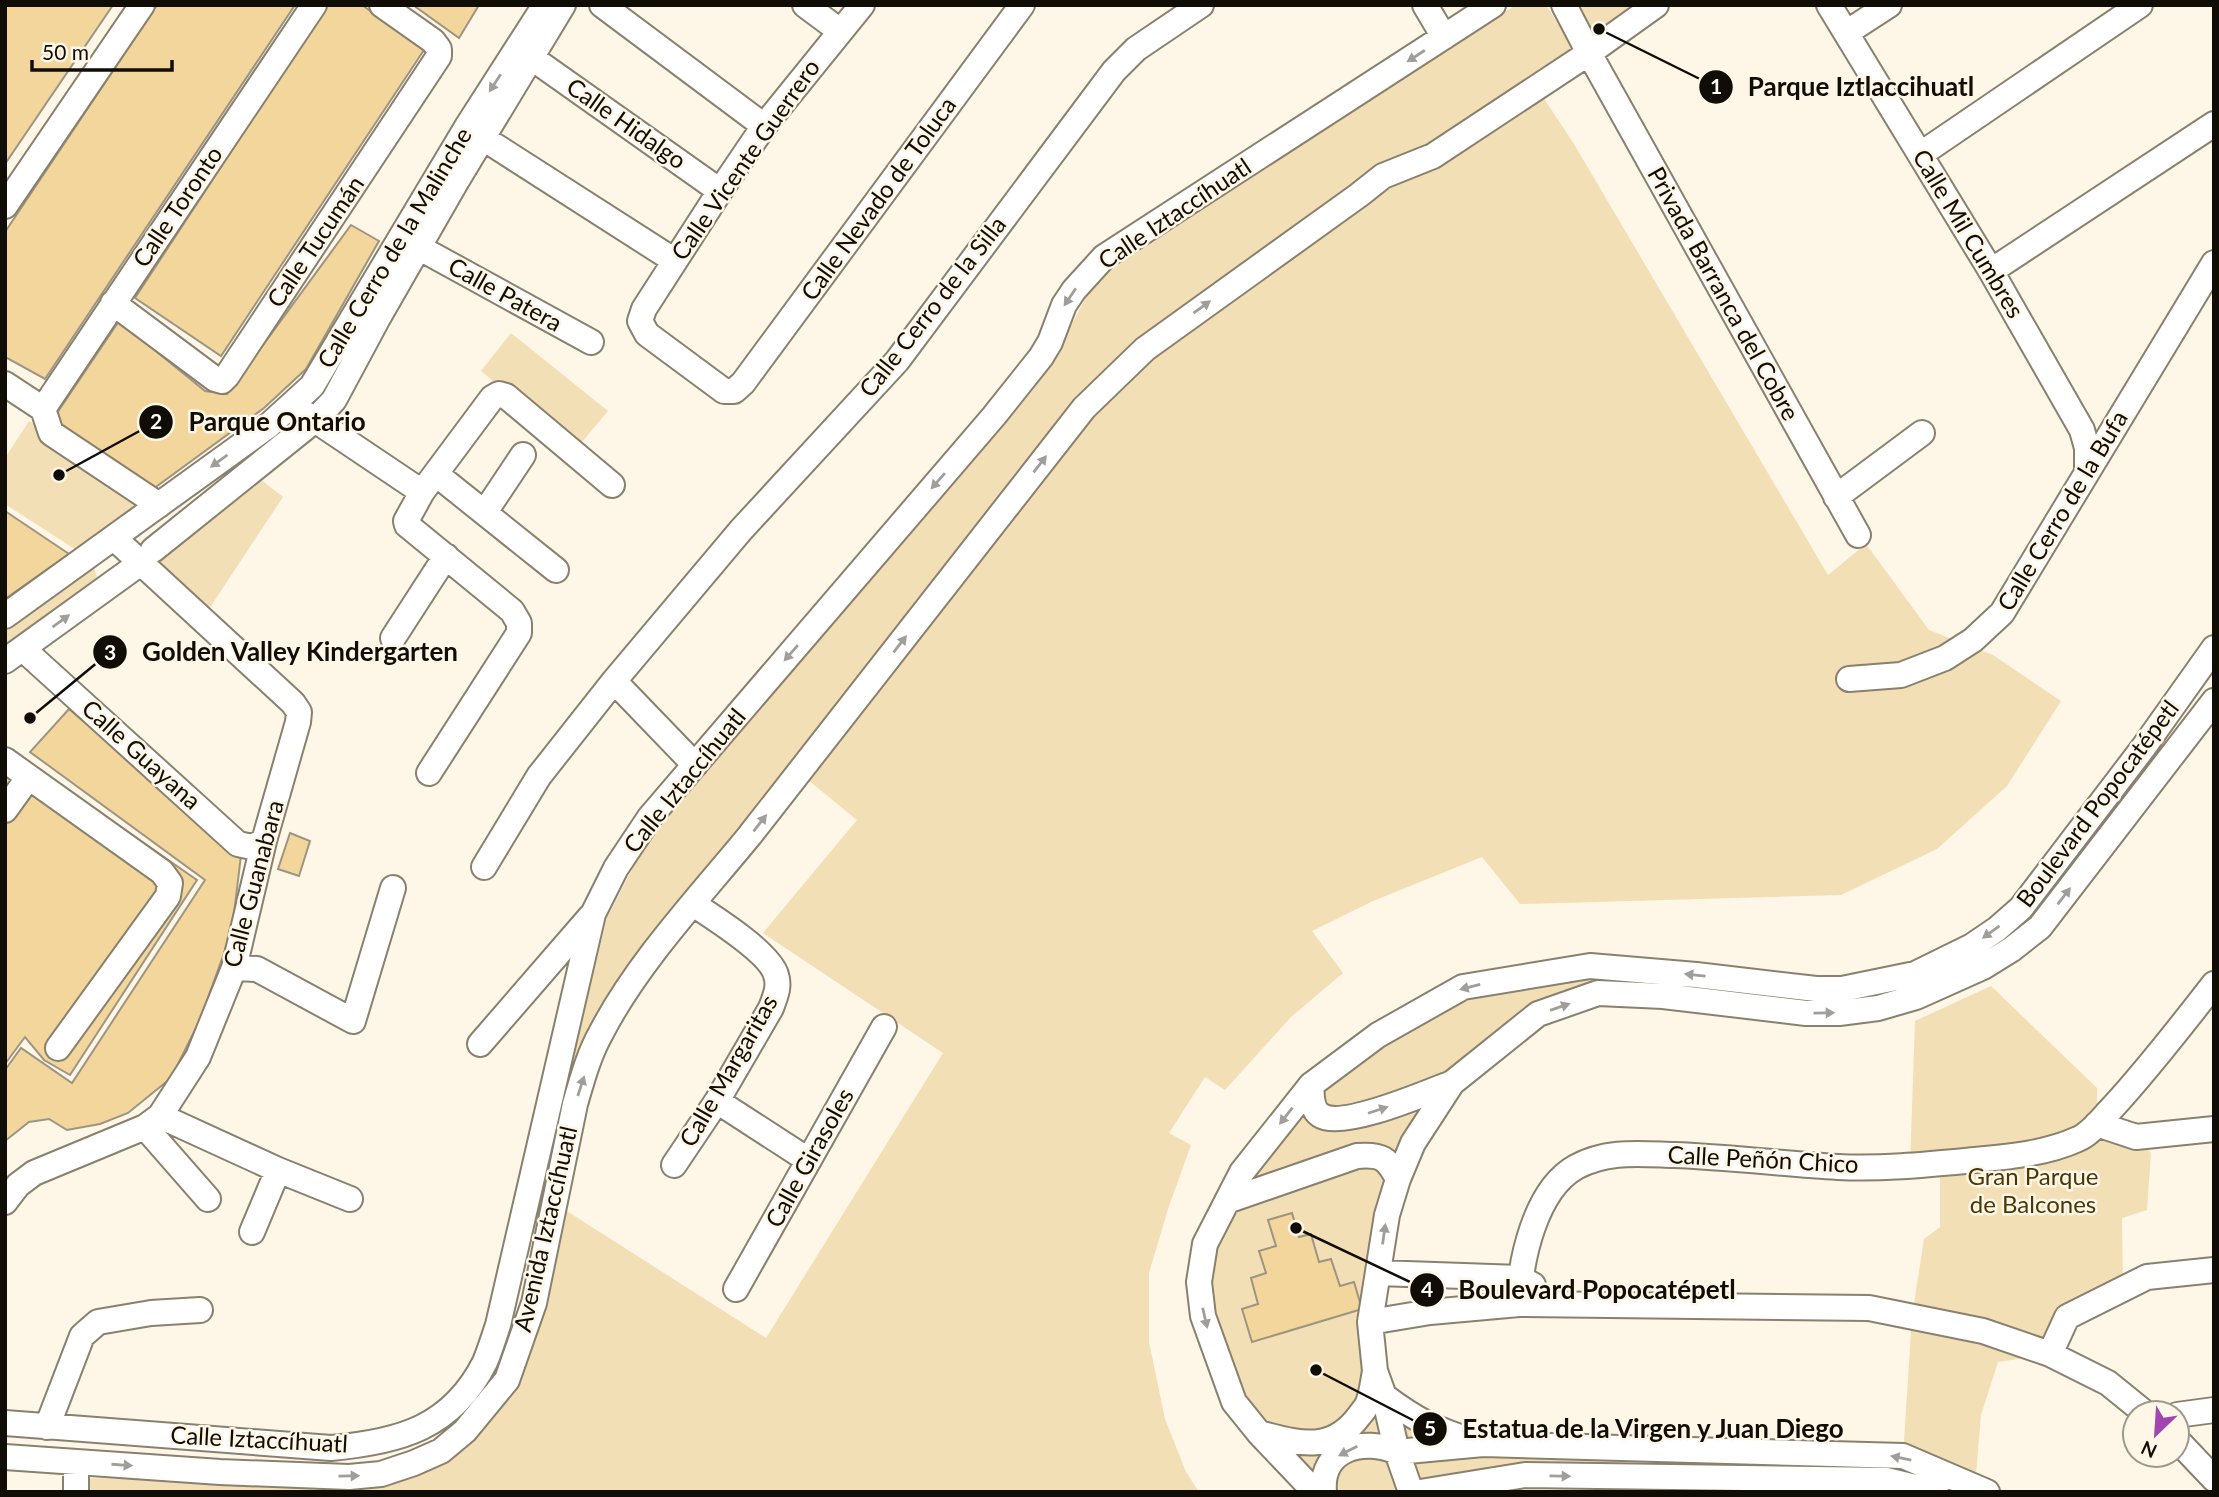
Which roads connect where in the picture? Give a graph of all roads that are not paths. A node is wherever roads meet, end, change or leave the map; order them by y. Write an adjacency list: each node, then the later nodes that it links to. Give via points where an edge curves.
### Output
1 (142, 5): 28 (street)
2 (314, 5): 33 (street, Calle Toronto)
3 (382, 5): 33 (street, Calle Tucumán, via 433,41 439,56 227,376 222,381 215,379)
4 (545, 5): 25 (street, Calle Cerro de la Malinche, one-way to 25)
5 (564, 5): 22 (street, Calle Cerro de la Malinche)
6 (602, 5): 24 (street)
7 (805, 5): 18 (street)
8 (862, 5): 18 (street, Calle Vicente Guerrero)
9 (1022, 5): 34 (street, Calle Nevado de Toluca, via 734,391 724,391 646,334)
10 (1201, 5): 58 (street, Calle Cerro de la Silla, via 1136,49 1114,71 897,361 741,530)
11 (1425, 5): 20 (street)
12 (1493, 5): 20 (street, Calle Iztaccíhuatl)
13 (1564, 5): 21 (street, Privada Barranca del Cobre)
14 (1656, 5): 21 (street)
15 (1829, 5): 19 (street, Calle Mil Cumbres)
16 (1889, 5): 19 (street)
17 (2140, 5): 26 (street)
18 (839, 31): 24 (street, Calle Vicente Guerrero)
19 (1846, 33): 26 (street, Calle Mil Cumbres)
20 (1444, 37): 61 (street, Calle Iztaccíhuatl, one-way to 61, via 1104,257 1074,290 1041,357 1010,396)
21 (1588, 53): 45 (street, Privada Barranca del Cobre); 68 (street, Avenida Iztaccíhuatl, one-way to 21, via 1084,408 1144,349 1383,176 1433,156)
22 (531, 58): 25 (street, Calle Cerro de la Malinche); 27 (street, Calle Hidalgo)
23 (2214, 124): 32 (street)
24 (764, 126): 27 (street, Calle Vicente Guerrero)
25 (476, 132): 29 (street, Calle Cerro de la Malinche); 30 (street); 37 (street, Calle Cerro de la Malinche, via 312,386)
26 (1921, 154): 32 (street, Calle Mil Cumbres)
27 (720, 191): 30 (street, Calle Vicente Guerrero)
28 (5, 206)
29 (418, 247): 35 (street, Calle Patera); 39 (street, Calle Cerro de la Malinche, via 334,400)
30 (675, 261): 34 (street, Calle Vicente Guerrero)
31 (2214, 263): 42 (street, Calle Cerro de la Bufa)
32 (1992, 271): 42 (street, Calle Mil Cumbres, via 2082,430)
33 (113, 303): 38 (street, Calle Toronto)
34 (640, 321)
35 (591, 342)
36 (5, 384): 38 (street)
37 (293, 405): 39 (street); 46 (street, Calle Cerro de la Malinche, one-way to 46)
38 (43, 409): 46 (street, via 51,433)
39 (315, 419): 43 (street); 50 (street, Calle Cerro de la Malinche)
40 (1922, 433): 45 (street)
41 (523, 455): 47 (street)
42 (2087, 472): 57 (street, Calle Cerro de la Bufa, via 2002,614 1973,640 1945,658 1901,675)
43 (429, 483): 44 (street, via 499,394); 47 (street); 51 (street, via 406,521)
44 (612, 485)
45 (1836, 497): 48 (street, Privada Barranca del Cobre)
46 (159, 505): 49 (street, Calle Cerro de la Malinche)
47 (485, 512): 52 (street)
48 (1858, 535)
49 (114, 538): 50 (street, Calle Guanabara); 53 (street, Calle Cerro de la Malinche)
50 (147, 556): 56 (street, Calle Cerro de la Malinche, one-way to 50); 65 (street, Calle Guanabara, via 299,712)
51 (446, 556): 54 (street); 62 (street, via 512,611 519,633)
52 (556, 570)
53 (5, 616)
54 (393, 638)
55 (2214, 648): 76 (street, Boulevard Popocatépetl, one-way to 76, via 2021,908 1972,946 1915,974 1842,989 1816,989 1590,966 1463,986 1378,1035)
56 (14, 655): 65 (street, Calle Guayana, via 238,844 252,847)
57 (1849, 679)
58 (614, 681): 61 (street); 66 (street, Calle Cerro de la Silla, via 540,776)
59 (2214, 701): 75 (street, Boulevard Popocatépetl, one-way to 59, via 1538,1014 1598,993 1839,1013 1916,997 1983,967 2040,927)
60 (5, 760): 63 (street)
61 (695, 765): 69 (street, Calle Iztaccíhuatl, via 650,817)
62 (429, 773)
63 (28, 778): 64 (street); 74 (street, via 162,872 170,883 168,896)
64 (5, 810)
65 (264, 841): 70 (street, Calle Guanabara)
66 (484, 867)
67 (393, 888): 70 (street, via 353,1021 257,969)
68 (693, 904): 77 (street, Calle Margaritas, via 769,962 776,975 777,992 771,1007); 112 (street, Avenida Iztaccíhuatl, one-way to 68, via 349,1477 381,1474 414,1463 441,1451 465,1431 507,1380 534,1303 575,1104 599,1035 625,991)
69 (593, 914): 73 (street); 105 (street, Calle Iztaccíhuatl, via 498,1325 485,1362 455,1405 407,1435 331,1448)
70 (234, 968): 78 (street, Calle Guanabara, via 198,1056)
71 (2214, 984): 79 (street, Calle Peñón Chico, via 2142,1076)
72 (884, 1027): 81 (street, Calle Girasoles)
73 (480, 1044)
74 (58, 1048)
75 (1452, 1083): 76 (street, one-way to 75, via 1319,1115 1334,1120); 84 (street, Boulevard Popocatépetl, via 1413,1143)
76 (1311, 1085): 87 (street, Boulevard Popocatépetl, one-way to 87, via 1242,1172)
77 (717, 1101): 81 (street); 82 (street, Calle Margaritas)
78 (152, 1122): 83 (street); 85 (street); 88 (street, via 34,1173)
79 (2097, 1124): 80 (street, via 2136,1137); 92 (street, Calle Peñón Chico, via 2081,1139 2027,1155 1910,1166 1839,1167 1624,1153 1596,1158 1573,1168 1542,1205)
80 (2214, 1129)
81 (808, 1160): 93 (street, Calle Girasoles)
82 (674, 1165)
83 (278, 1170): 86 (street); 89 (street)
84 (1398, 1180): 87 (street, via 1390,1164 1371,1154); 91 (street, Boulevard Popocatépetl, one-way to 84)
85 (208, 1199)
86 (350, 1199)
87 (1227, 1201): 106 (street, Boulevard Popocatépetl, one-way to 106, via 1205,1244 1199,1282 1203,1316 1234,1402)
88 (5, 1202)
89 (252, 1232)
90 (2214, 1270): 98 (street, via 2147,1277 2067,1317)
91 (1378, 1273): 92 (street); 97 (street, Boulevard Popocatépetl)
92 (1520, 1278): 94 (street); 95 (street, Calle Peñón Chico)
93 (736, 1289)
94 (1568, 1303): 95 (street); 98 (street, via 1869,1308 1983,1331)
95 (1520, 1304): 97 (street)
96 (200, 1310): 105 (street, via 151,1313 98,1322 89,1328)
97 (1370, 1322): 99 (street, Boulevard Popocatépetl)
98 (2050, 1354): 101 (street, via 2108,1383)
99 (1375, 1371): 100 (street, Boulevard Popocatépetl); 106 (street, via 1368,1404 1350,1428 1337,1436 1307,1443)
100 (1384, 1396): 107 (street, via 1411,1417); 109 (street, Boulevard Popocatépetl)
101 (2128, 1399)
102 (2214, 1410): 103 (street)
103 (2191, 1413)
104 (5, 1423): 105 (street, Calle Iztaccíhuatl)
105 (47, 1427)
106 (1259, 1433): 119 (street, Boulevard Popocatépetl)
107 (1483, 1444): 108 (street); 109 (street)
108 (1635, 1448): 115 (street); 117 (street, one-way to 108, via 1903,1456)
109 (1397, 1451): 120 (street, one-way to 120, via 1364,1444 1344,1450 1326,1473); 121 (street, Boulevard Popocatépetl)
110 (2191, 1452): 114 (street)
111 (5, 1457): 112 (street, Avenida Iztaccíhuatl)
112 (76, 1462): 118 (street)
113 (1525, 1475): 115 (street, one-way to 115); 122 (street); 123 (street)
114 (2214, 1479)
115 (1621, 1485): 116 (street)
116 (1793, 1485): 117 (street, via 1886,1480)
117 (1942, 1486): 124 (street)
118 (76, 1492)
119 (1315, 1492)
120 (1324, 1492)
121 (1411, 1492)
122 (1420, 1492)
123 (1485, 1492)
124 (1987, 1492)

